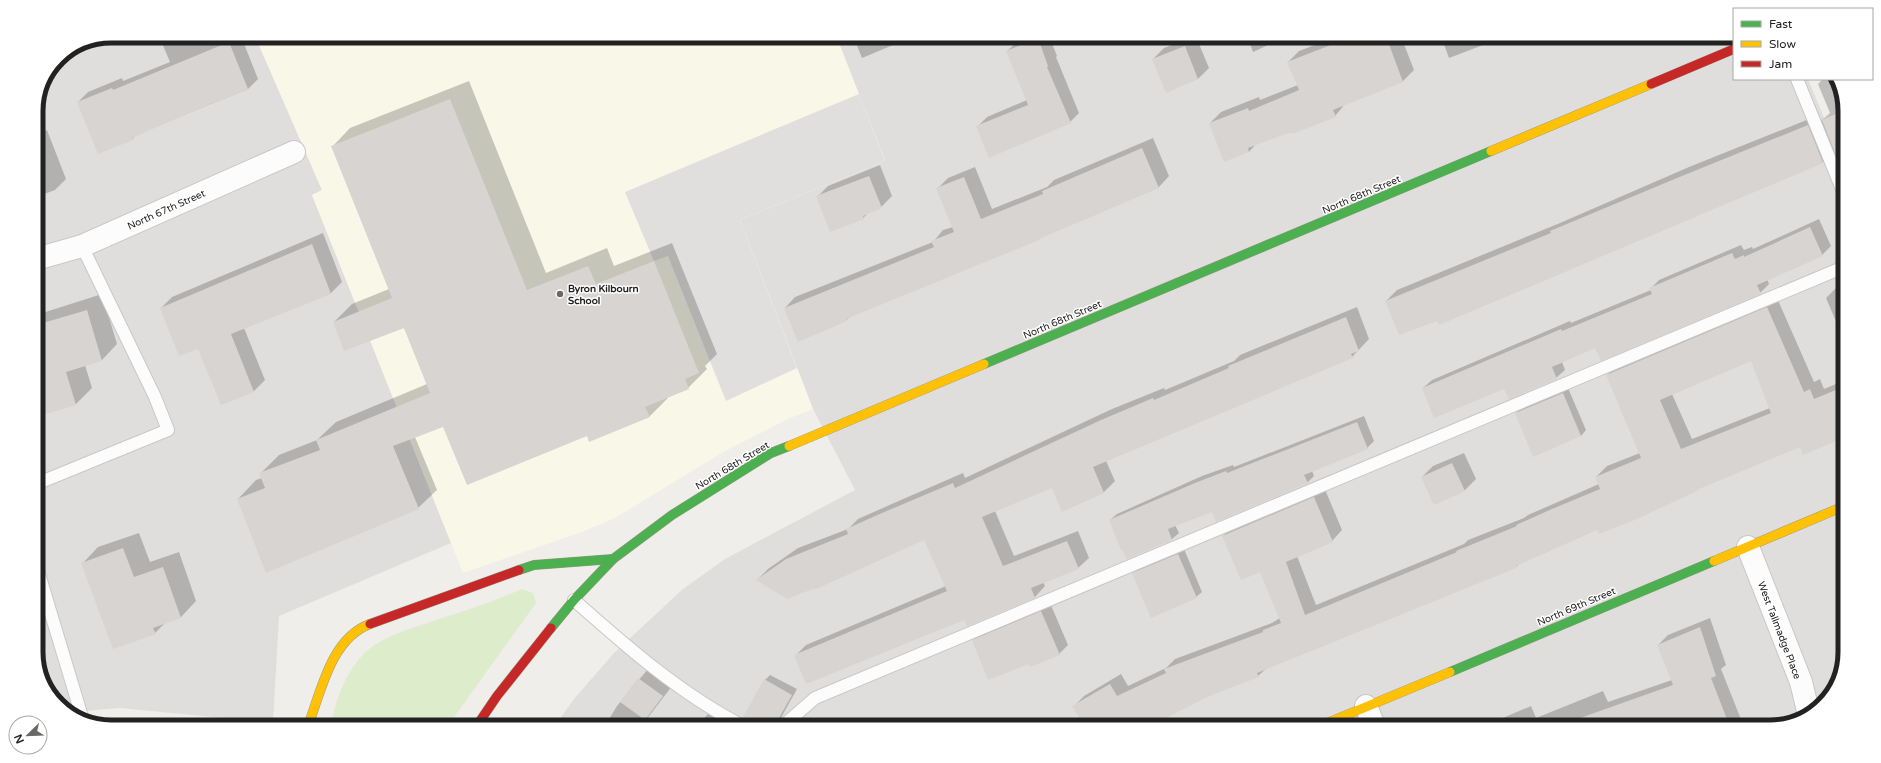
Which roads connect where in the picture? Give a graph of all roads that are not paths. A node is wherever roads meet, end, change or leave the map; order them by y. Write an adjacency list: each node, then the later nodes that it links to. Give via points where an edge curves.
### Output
1 (1733, 49): 11 (street, North 68th Street, via 771,453 672,515)
2 (1797, 80): 4 (lane)
3 (294, 152): 5 (street, North 67th Street)
4 (1838, 179)
5 (82, 246): 6 (street, North 67th Street); 8 (lane, via 156,397 168,430)
6 (43, 257)
7 (1838, 270): 20 (lane, via 815,698)
8 (43, 481)
9 (1838, 510): 10 (street, North 69th Street)
10 (1748, 547): 14 (street, North 69th Street); 15 (street, West Tallmadge Place, via 1801,682)
11 (613, 560): 13 (street, North 68th Street); 17 (street, via 534,565 357,629 334,656)
12 (43, 587): 16 (lane)
13 (574, 600): 18 (street, North 68th Street); 19 (lane, via 692,697)
14 (1366, 706): 21 (street, North 69th Street); 22 (street)
15 (1807, 710)
16 (81, 713)
17 (310, 720)
18 (481, 720)
19 (734, 720)
20 (790, 720)
21 (1334, 720)
22 (1372, 720)

